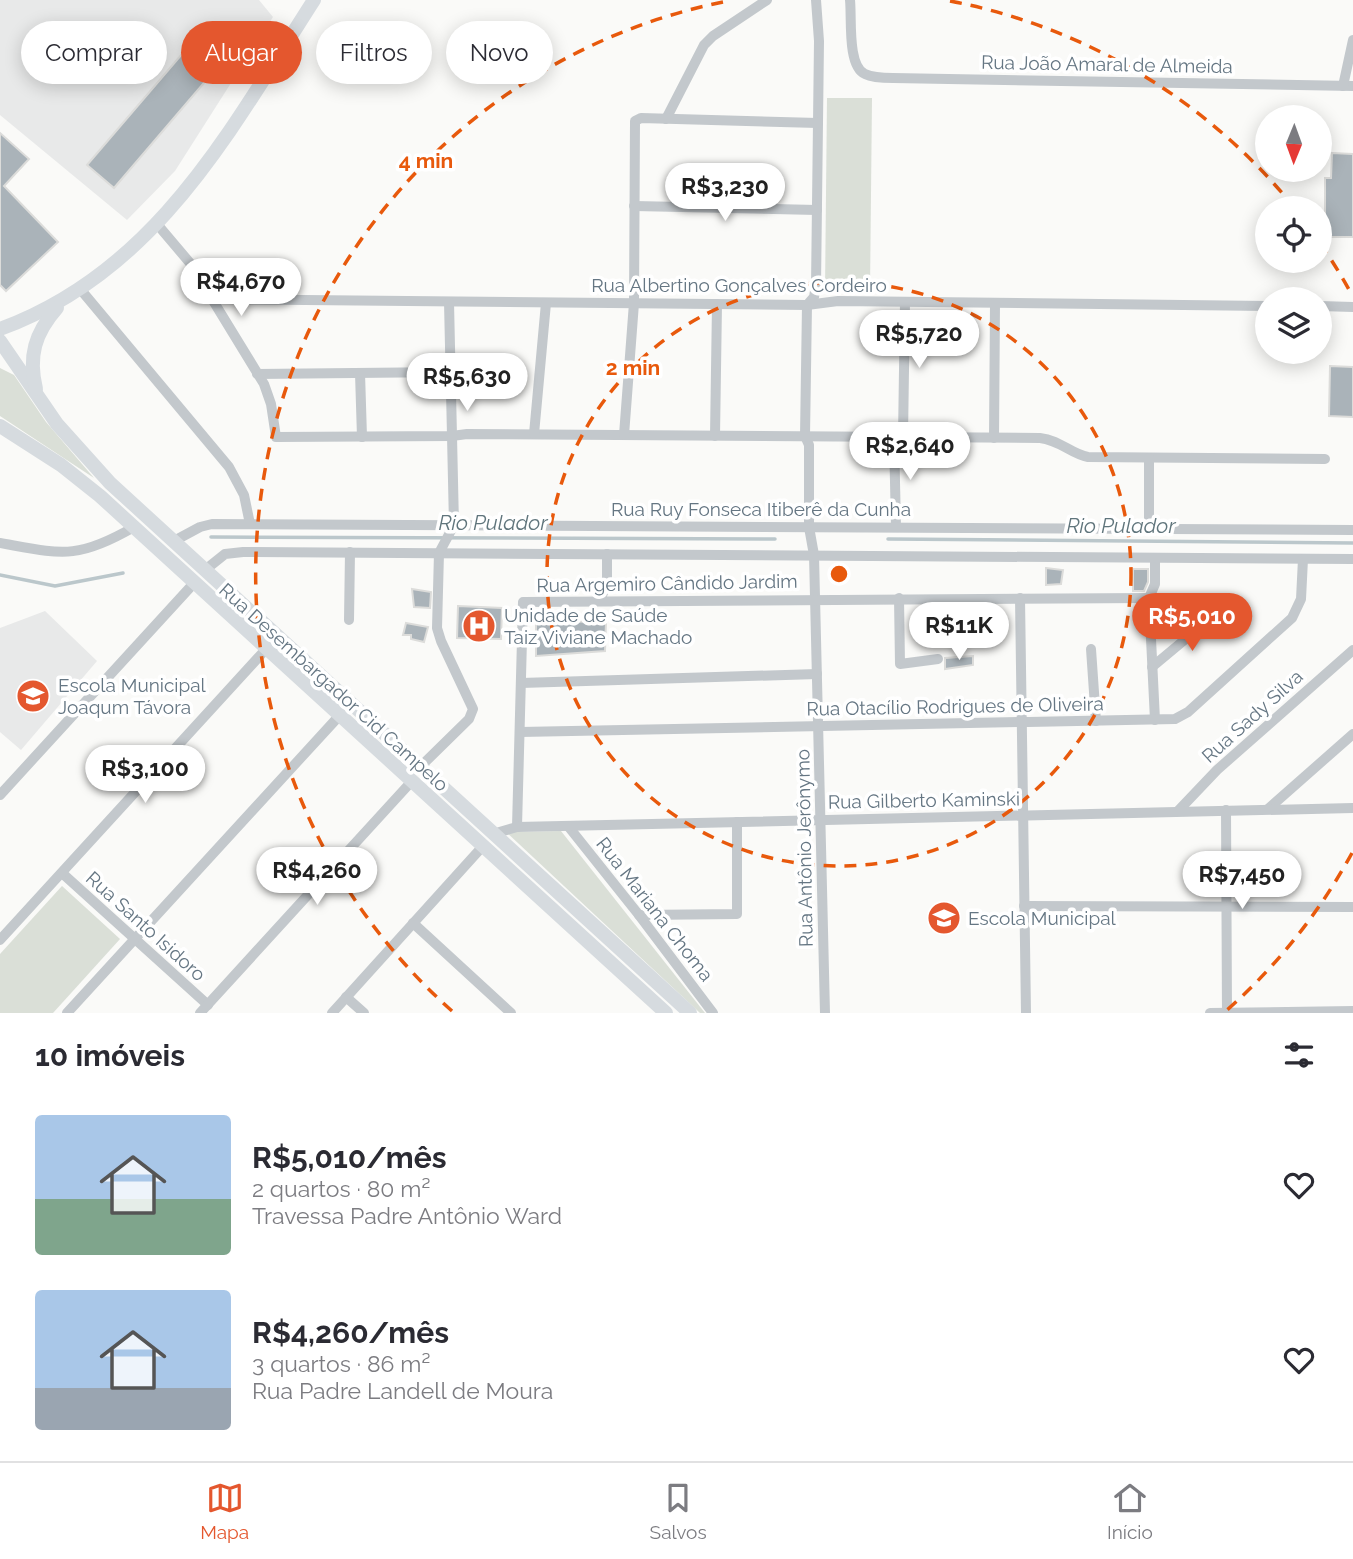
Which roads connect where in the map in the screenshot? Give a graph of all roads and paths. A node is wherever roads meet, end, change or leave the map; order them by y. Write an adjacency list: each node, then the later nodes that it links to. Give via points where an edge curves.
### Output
1 (314, 0): 11 (main road, via 220,145)
2 (767, 0): 7 (street, via 708,40)
3 (816, 0): 8 (street, Rua Antônio Jerônymo)
4 (850, 0): 6 (street, Rua João Amaral de Almeida, via 853,58 867,76)
5 (1353, 40): 6 (street)
6 (1348, 86)
7 (666, 120): 8 (street); 9 (street, via 636,119 634,123)
8 (818, 123): 10 (street, Rua Antônio Jerônymo)
9 (634, 206): 10 (street); 18 (street)
10 (817, 210): 21 (street, Rua Antônio Jerônymo, via 816,286)
11 (157, 224): 12 (main road); 13 (street, via 186,257)
12 (81, 290): 14 (main road); 44 (street, via 229,467 244,495)
13 (212, 299): 15 (street, Rua Albertino Gonçalves Cordeiro); 31 (street)
14 (62, 302): 25 (main road); 32 (main road, via 46,320 34,345 31,366)
15 (449, 302): 17 (street, Rua Albertino Gonçalves Cordeiro); 29 (street)
16 (905, 302): 19 (street, Rua Albertino Gonçalves Cordeiro); 21 (street, Rua Albertino Gonçalves Cordeiro); 40 (street)
17 (546, 303): 18 (street, Rua Albertino Gonçalves Cordeiro); 34 (street)
18 (634, 303): 20 (street, Rua Albertino Gonçalves Cordeiro); 35 (street)
19 (995, 303): 22 (street, Rua Albertino Gonçalves Cordeiro); 41 (street)
20 (717, 304): 21 (street, Rua Albertino Gonçalves Cordeiro); 37 (street)
21 (807, 305): 38 (street, Rua Antônio Jerônymo)
22 (1255, 306)
23 (1332, 306): 24 (street)
24 (1353, 307)
25 (0, 329)
26 (0, 341): 28 (main road, Rua Desembargador Cid Campelo)
27 (0, 361): 28 (main road)
28 (17, 367): 32 (main road, Rua Desembargador Cid Campelo)
29 (451, 372): 30 (street); 36 (street)
30 (359, 373): 31 (street); 39 (street)
31 (257, 374): 39 (street, via 268,393 276,437)
32 (38, 397): 51 (main road, Rua Desembargador Cid Campelo, via 93,466)
33 (0, 426): 46 (main road, Rua Desembargador Cid Campelo, via 82,481)
34 (534, 434): 35 (street); 36 (street)
35 (624, 435): 37 (street)
36 (452, 436): 39 (street); 45 (street)
37 (715, 436): 38 (street)
38 (805, 436): 40 (street); 47 (street, Rua Antônio Jerônymo, via 809,445)
39 (362, 437)
40 (899, 437): 41 (street); 48 (street)
41 (993, 438): 42 (street, via 1047,439 1084,457)
42 (1149, 458): 43 (street); 49 (street)
43 (1325, 459)
44 (250, 524): 45 (street, Rua Ruy Fonseca Itiberê da Cunha); 51 (street, Rua Ruy Fonseca Itiberê da Cunha, via 205,525)
45 (454, 525): 47 (street, Rua Ruy Fonseca Itiberê da Cunha); 54 (street)
46 (134, 527): 52 (street, via 101,545 68,553); 61 (main road, Rua Desembargador Cid Campelo)
47 (809, 527): 48 (street, Rua Ruy Fonseca Itiberê da Cunha); 56 (street, Rua Antônio Jerônymo)
48 (896, 527): 49 (street, Rua Ruy Fonseca Itiberê da Cunha)
49 (1149, 529): 50 (street, Rua Ruy Fonseca Itiberê da Cunha)
50 (1353, 530)
51 (174, 541): 60 (main road, Rua Desembargador Cid Campelo)
52 (0, 543)
53 (350, 552): 54 (street); 60 (street, via 234,552); 68 (street)
54 (439, 553): 55 (street); 83 (street, via 438,634 473,709 469,719)
55 (607, 554): 56 (street); 66 (street, via 607,588)
56 (814, 555): 57 (street); 63 (street, Rua Antônio Jerônymo)
57 (1155, 558): 58 (street); 62 (street)
58 (1303, 559): 59 (street); 77 (street, Rua Otacílio Rodrigues de Oliveira, via 1301,599 1292,618 1188,712 1175,719)
59 (1353, 559)
60 (205, 570): 61 (main road); 83 (main road, Rua Desembargador Cid Campelo)
61 (195, 582): 69 (main road, Rua Desembargador Cid Campelo); 85 (street)
62 (1149, 597): 65 (street, Rua Argemiro Cândido Jardim); 73 (street)
63 (815, 598): 64 (street, Rua Argemiro Cândido Jardim); 66 (street, Rua Argemiro Cândido Jardim); 74 (street, Rua Antônio Jerônymo)
64 (899, 598): 65 (street, Rua Argemiro Cândido Jardim); 72 (street, via 900,664)
65 (1020, 598): 79 (street)
66 (600, 601): 75 (street, Rua Argemiro Cândido Jardim, via 523,602)
67 (1212, 617): 73 (street)
68 (349, 620)
69 (267, 648): 76 (main road, Rua Desembargador Cid Campelo); 97 (street)
70 (1091, 649): 78 (street)
71 (1353, 650): 89 (street, Rua Sady Silva, via 1217,770)
72 (938, 659)
73 (1152, 667): 77 (street)
74 (817, 674): 75 (street); 80 (street, Rua Antônio Jerônymo)
75 (521, 683): 81 (street)
76 (340, 715): 84 (main road, Rua Desembargador Cid Campelo); 104 (street)
77 (1155, 720): 78 (street, Rua Otacílio Rodrigues de Oliveira)
78 (1096, 721): 79 (street, Rua Otacílio Rodrigues de Oliveira)
79 (1022, 722): 80 (street, Rua Otacílio Rodrigues de Oliveira); 90 (street)
80 (818, 726): 81 (street, Rua Otacílio Rodrigues de Oliveira); 91 (street, Rua Antônio Jerônymo)
81 (520, 732): 94 (street)
82 (1353, 734): 87 (street)
83 (420, 767): 95 (main road, Rua Desembargador Cid Campelo)
84 (412, 781): 96 (main road, Rua Desembargador Cid Campelo); 106 (street)
85 (0, 795)
86 (1353, 808): 87 (street, Rua Gilberto Kaminski)
87 (1268, 809): 88 (street, Rua Gilberto Kaminski)
88 (1226, 810): 89 (street, Rua Gilberto Kaminski); 99 (street)
89 (1178, 811): 90 (street, Rua Gilberto Kaminski)
90 (1023, 815): 91 (street, Rua Gilberto Kaminski); 98 (street)
91 (820, 820): 92 (street, Rua Gilberto Kaminski); 115 (street, Rua Antônio Jerônymo)
92 (737, 822): 93 (street, Rua Gilberto Kaminski); 101 (street, via 737,914)
93 (568, 826): 94 (street, Rua Gilberto Kaminski); 101 (street, Rua Mariana Choma)
94 (517, 827): 95 (street, Rua Gilberto Kaminski)
95 (496, 833): 96 (main road); 113 (main road, Rua Desembargador Cid Campelo)
96 (483, 846): 102 (street); 112 (main road, Rua Desembargador Cid Campelo)
97 (62, 873): 103 (street); 104 (street, Rua Santo Isidoro)
98 (1024, 906): 99 (street); 116 (street)
99 (1226, 906): 100 (street); 118 (street)
100 (1353, 907)
101 (639, 915): 114 (street, Rua Mariana Choma)
102 (413, 923): 105 (street); 111 (street)
103 (0, 939)
104 (135, 939): 106 (street, Rua Santo Isidoro); 108 (street)
105 (346, 996): 109 (street); 110 (street)
106 (204, 1009)
107 (1353, 1011): 118 (street)
108 (67, 1013)
109 (331, 1013)
110 (364, 1013)
111 (511, 1013)
112 (666, 1013)
113 (690, 1013)
114 (713, 1013)
115 (825, 1013)
116 (1026, 1013)
117 (1210, 1013): 118 (street)
118 (1227, 1013)

